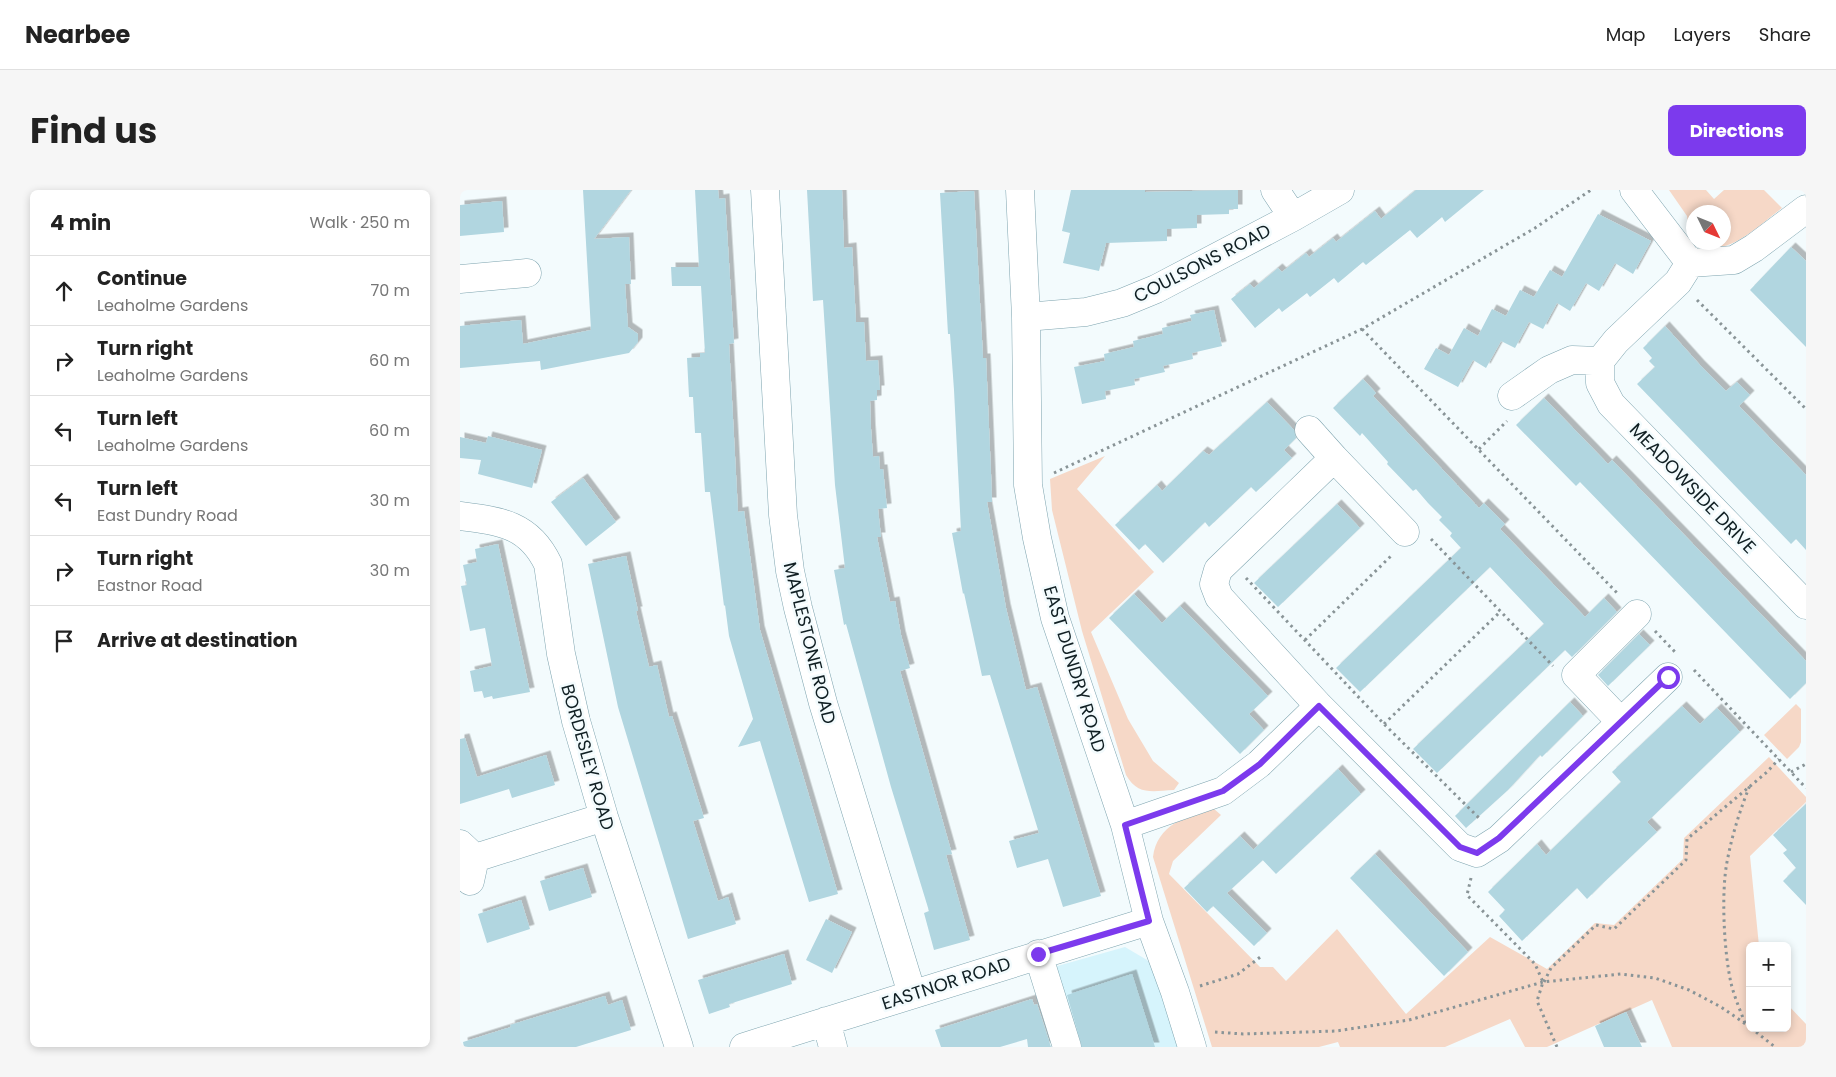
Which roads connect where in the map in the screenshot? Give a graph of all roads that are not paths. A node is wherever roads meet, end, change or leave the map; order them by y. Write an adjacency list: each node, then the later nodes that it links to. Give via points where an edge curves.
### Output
1 (765, 190): 28 (street, MAPLESTONE ROAD, via 790,571 823,703)
2 (1020, 190): 11 (street, EAST DUNDRY ROAD)
3 (1275, 190): 7 (street)
4 (1340, 190): 7 (street, COULSONS ROAD)
5 (1634, 190): 8 (street)
6 (1806, 209): 8 (street, via 1734,260)
7 (1293, 217): 11 (street, COULSONS ROAD, via 1156,289 1122,303 1086,312)
8 (1684, 272): 12 (street)
9 (533, 273): 10 (street)
10 (460, 279)
11 (1026, 317): 24 (street, EAST DUNDRY ROAD, via 1028,485 1038,538 1055,618)
12 (1600, 361): 13 (street, via 1572,360 1564,363); 18 (street, MEADOWSIDE DRIVE, via 1600,383 1611,404)
13 (1512, 396)
14 (1309, 430): 15 (street)
15 (1334, 458): 17 (street); 21 (street, via 1228,559 1218,570 1214,584 1219,597)
16 (460, 516): 23 (street, BORDESLEY ROAD, via 513,527 534,542 545,558 568,690)
17 (1405, 532)
18 (1806, 605)
19 (1637, 614): 22 (street, via 1576,675)
20 (1679, 666): 22 (street)
21 (1319, 706): 22 (street, via 1460,847 1488,846); 24 (street, via 1260,764 1223,791)
22 (1621, 722)
23 (604, 817): 25 (street); 31 (street, BORDESLEY ROAD)
24 (1125, 825): 26 (street, EAST DUNDRY ROAD)
25 (468, 861)
26 (1149, 921): 27 (street, EASTNOR ROAD); 30 (street, EAST DUNDRY ROAD)
27 (1038, 954): 28 (street, EASTNOR ROAD); 33 (street)
28 (912, 994): 29 (street, EASTNOR ROAD)
29 (830, 1034): 32 (street, EASTNOR ROAD)
30 (1189, 1038)
31 (679, 1047)
32 (744, 1047)
33 (1067, 1047)

